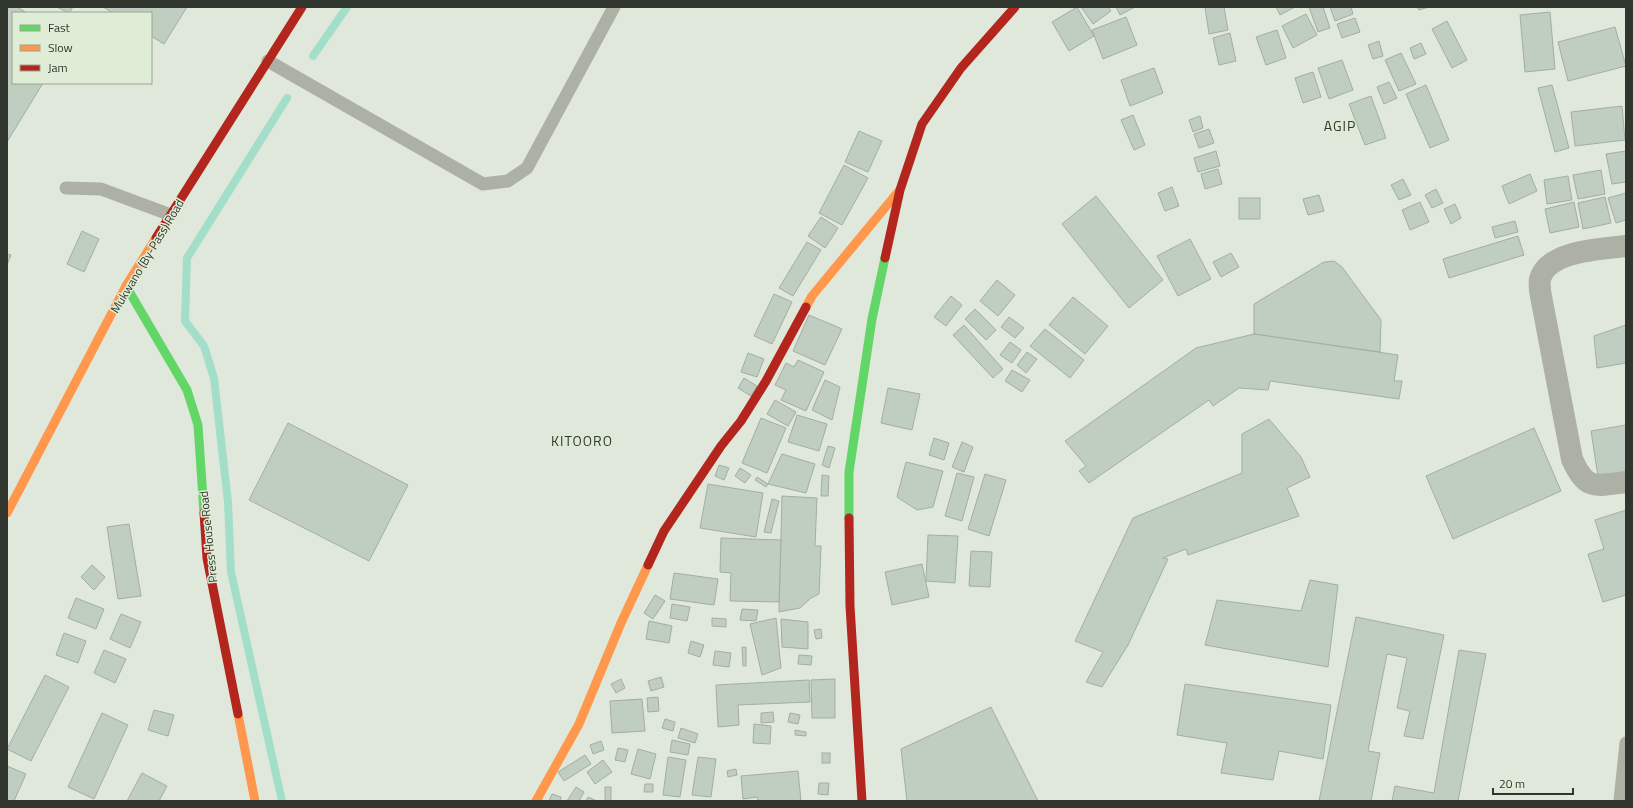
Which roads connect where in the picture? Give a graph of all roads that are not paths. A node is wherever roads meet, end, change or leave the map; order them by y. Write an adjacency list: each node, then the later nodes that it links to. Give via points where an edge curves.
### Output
1 (302, 7): 4 (main road, Mukwano (By-Pass) Road)
2 (614, 7): 4 (lane, via 527,168 508,181 483,184)
3 (1015, 7): 6 (main road, via 961,68 922,124)
4 (268, 61): 7 (main road, Mukwano (By-Pass) Road)
5 (66, 188): 7 (lane, via 101,189)
6 (900, 190): 14 (main road, via 812,296 750,408 664,531 621,623 579,724); 15 (main road, via 872,319 849,472 850,606)
7 (171, 215): 9 (main road, Mukwano (By-Pass) Road)
8 (1626, 246): 10 (street, via 1558,259 1545,269 1540,279 1540,291 1572,458 1578,472 1588,483 1600,486)
9 (126, 286): 11 (main road, Mukwano (By-Pass) Road); 13 (main road, Press House Road, via 187,390 198,425 207,558)
10 (1626, 482)
11 (7, 513)
12 (1626, 743): 16 (lane)
13 (255, 801)
14 (536, 801)
15 (862, 801)
16 (1620, 801)

